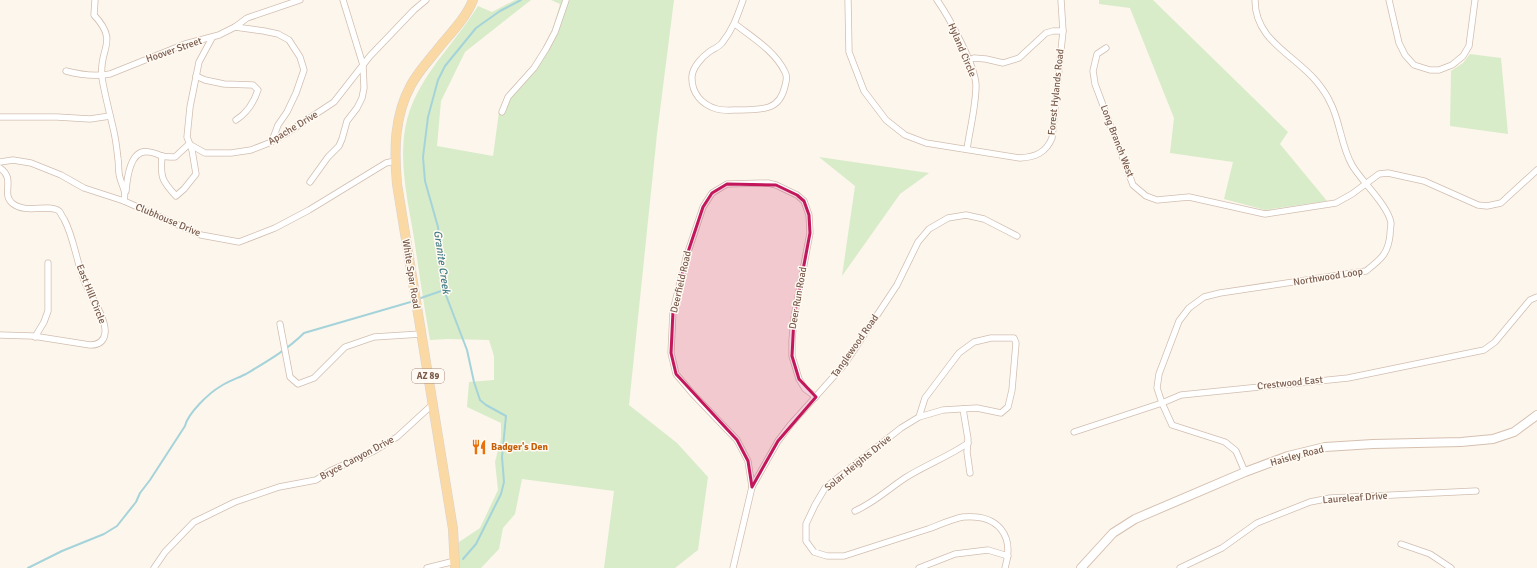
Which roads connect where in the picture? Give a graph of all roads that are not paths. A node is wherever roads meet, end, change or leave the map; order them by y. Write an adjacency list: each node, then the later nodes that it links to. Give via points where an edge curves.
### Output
1 (95, 0): 22 (street, via 94,15 107,34 101,65)
2 (300, 0): 15 (street, Hoover Street, via 247,18)
3 (344, 0): 20 (street)
4 (426, 0): 20 (street, Apache Drive)
5 (473, 0): 32 (main road, White Spar Road / AZ 89, via 458,25 412,84 404,99 399,116)
6 (566, 0): 24 (street, via 546,49 534,68 508,97)
7 (743, 0): 14 (street)
8 (848, 0): 30 (street, via 849,52 864,91 886,120 905,135 926,143)
9 (937, 0): 19 (street, Hyland Circle, via 947,13)
10 (1061, 0): 16 (street, Forest Hylands Road)
11 (1255, 0): 37 (street, Northwood Loop, via 1260,25 1272,43 1302,66 1317,82 1330,102 1341,139 1352,164)
12 (1389, 0): 13 (street, via 1399,43 1405,55 1414,65 1439,70 1452,65 1463,56 1469,46)
13 (1475, 0)
14 (735, 24): 14 (street, via 776,58 786,73 784,91 780,99 770,106 748,110 718,109 697,97 693,88 692,75 698,63 720,45)
15 (235, 27): 17 (street, Hoover Street); 28 (street, via 278,34 289,40 304,70 296,93 278,125)
16 (1063, 31): 19 (street, via 1046,33 1020,58 1003,63 986,59); 30 (street, Forest Hylands Road, via 1052,138 1044,150 1032,157 1020,158)
17 (212, 38): 22 (street, Hoover Street, via 199,39); 23 (street, via 198,62)
18 (1106, 48): 37 (street, Long Branch West, via 1098,54 1093,71 1095,84 1133,185 1146,196 1157,200 1189,197 1265,214 1336,203)
19 (969, 60): 30 (street, Hyland Circle, via 976,85)
20 (363, 65): 28 (street, Apache Drive, via 334,102); 36 (street, via 362,98 347,120 339,146)
21 (66, 71): 22 (street, Hoover Street, via 84,76)
22 (102, 76): 25 (street)
23 (196, 76): 27 (street, via 224,84 253,85 258,90 243,116); 29 (street, via 190,107)
24 (502, 112)
25 (110, 116): 26 (street, via 90,119); 38 (street, via 120,177)
26 (0, 117)
27 (236, 120)
28 (272, 142): 29 (street, Apache Drive, via 251,150 215,154 205,153)
29 (189, 144): 31 (street, via 175,157); 31 (street, via 196,174 176,196 162,178)
30 (967, 149)
31 (162, 156): 38 (street, via 148,151 133,160 128,171)
32 (395, 161): 40 (street, Clubhouse Drive, via 386,163 275,228 239,242 200,235); 45 (main road, White Spar Road / AZ 89)
33 (0, 162): 40 (street, Clubhouse Drive, via 13,160 31,163 62,175 84,188)
34 (0, 168): 47 (street, East Hill Circle, via 6,172 9,180 8,196 12,203 34,210 52,208 59,211 70,231 83,280 102,318 106,332 104,338 96,345)
35 (1537, 170): 37 (street, Long Branch West, via 1501,203 1487,206 1478,205 1424,181 1388,173 1379,174)
36 (310, 182)
37 (1366, 183): 49 (street, Northwood Loop, via 1387,212 1391,222 1389,245 1381,259 1366,271 1204,297 1189,308 1179,321 1159,374 1157,388)
38 (126, 191): 40 (street)
39 (797, 195): 48 (street, Deer Run Road, via 804,201 809,215 810,233 794,318 792,356 799,379); 58 (street, Deerfield Road, via 768,183 727,184 712,193 703,207 686,258 673,311 672,352 676,374 737,440 748,461)
40 (124, 201)
41 (1017, 236): 48 (street, Tanglewood Road, via 984,219 966,215 948,218 929,229 918,242 897,285 844,365)
42 (48, 263): 47 (street, via 48,311)
43 (1537, 297): 49 (street, Crestwood East, via 1530,300 1495,342 1484,350 1348,378 1181,395)
44 (280, 324): 45 (street, via 290,377 298,384 314,378 345,347 374,337)
45 (421, 334): 50 (main road, White Spar Road / AZ 89)
46 (0, 335): 47 (street, East Hill Circle)
47 (35, 336)
48 (816, 397): 58 (street, Tanglewood Road, via 778,440)
49 (1162, 403): 54 (street, Crestwood East); 56 (street, Northwood Loop, via 1172,426 1225,442 1236,451)
50 (433, 404): 63 (main road, White Spar Road / AZ 89, via 453,529); 64 (street, Bryce Canyon Drive, via 397,437 316,480 272,489 235,502 194,522 165,552)
51 (963, 409): 53 (street, Solar Heights Drive, via 943,410); 53 (street, Solar Heights Drive, via 977,408 1001,413 1008,407 1012,390 1016,342 1014,338 991,338 974,342 959,353 925,398); 55 (street)
52 (1537, 414): 56 (street, Haisley Road, via 1514,432 1493,439 1325,448 1288,456)
53 (919, 417): 62 (street, Solar Heights Drive, via 901,428 825,488 806,524 806,541 814,552 827,556 844,556 963,517 984,518 1000,526 1008,540)
54 (1074, 432)
55 (968, 443): 57 (street); 60 (street, via 956,452 905,478 869,505)
56 (1245, 472): 69 (street, Haisley Road, via 1135,519 1113,533)
57 (970, 473)
58 (752, 487): 66 (street, Tanglewood Road)
59 (1476, 492): 70 (street, Laureleaf Drive, via 1330,498 1310,502 1257,523 1222,548)
60 (855, 510)
61 (1401, 544): 71 (street, via 1430,554)
62 (1008, 556): 67 (street, via 988,550 955,554); 68 (street, Solar Heights Drive)
63 (455, 564): 65 (street)
64 (154, 568)
65 (427, 568)
66 (733, 568)
67 (919, 568)
68 (1004, 568)
69 (1081, 568)
70 (1180, 568)
71 (1451, 568)

